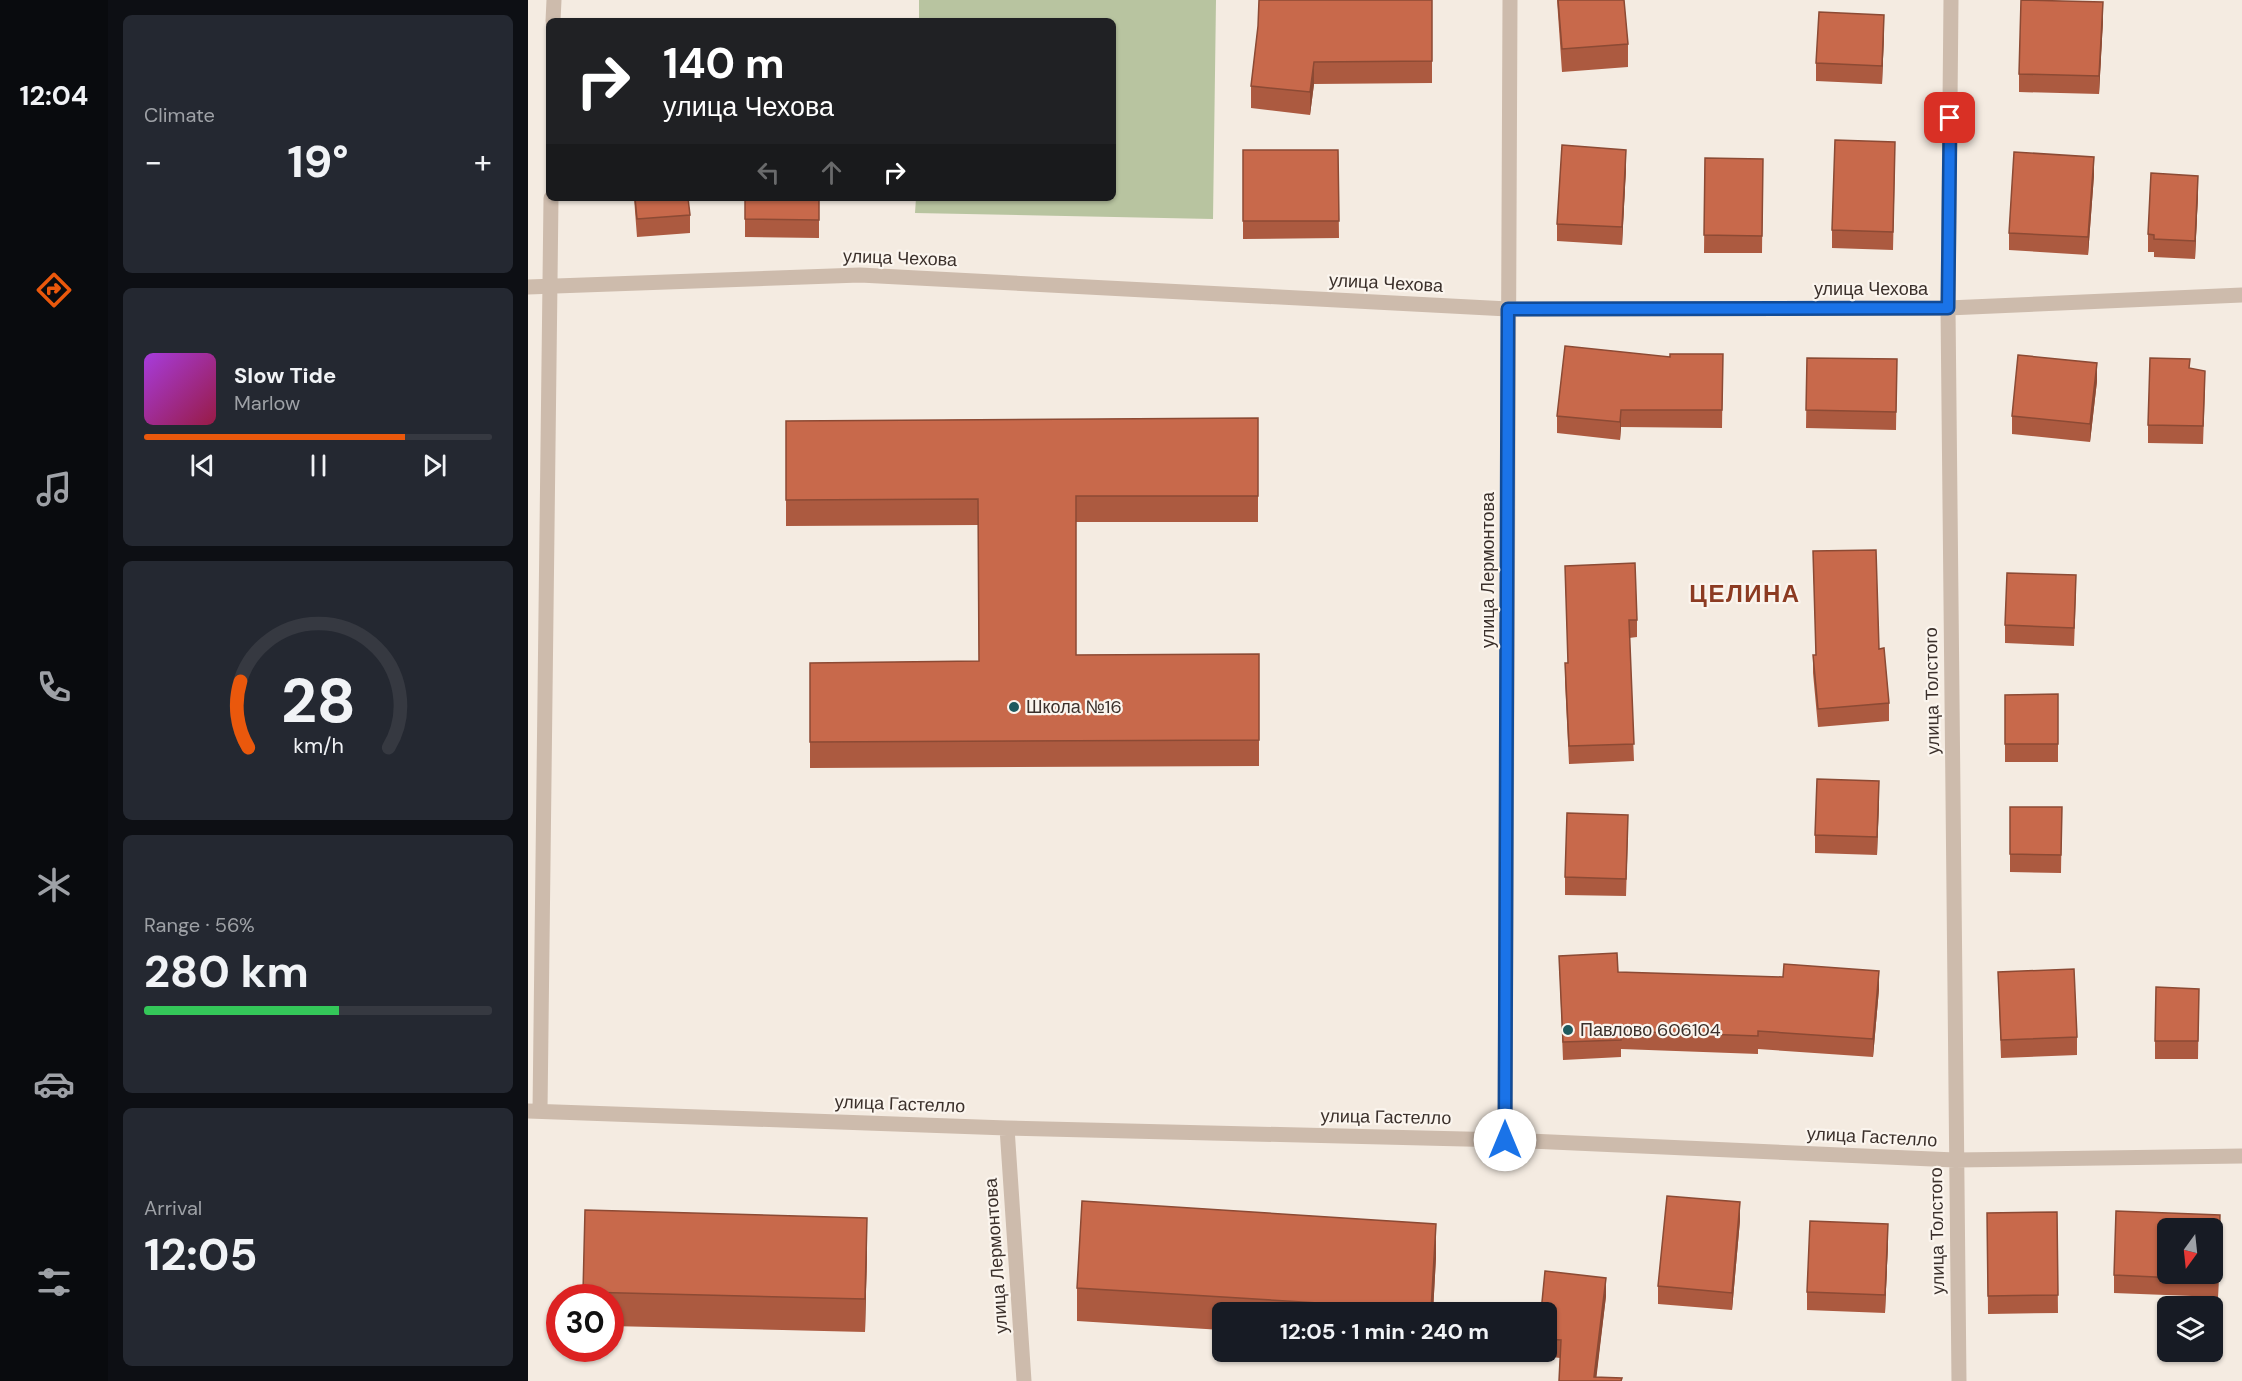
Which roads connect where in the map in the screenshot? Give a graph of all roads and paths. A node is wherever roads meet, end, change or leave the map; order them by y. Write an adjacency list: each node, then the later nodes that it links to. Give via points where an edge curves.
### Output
1 (554, 0): 4 (street)
2 (1510, 0): 10 (street, улица Лермонтова)
3 (1952, 0): 9 (street, улица Толстого)
4 (554, 18)
5 (551, 201): 6 (street)
6 (550, 286): 7 (street, улица Чехова); 10 (street, улица Чехова, via 861,275); 11 (street)
7 (528, 287)
8 (2242, 295): 9 (street, улица Чехова)
9 (1948, 308): 10 (street, улица Чехова); 15 (street, улица Толстого)
10 (1508, 309): 13 (street, улица Лермонтова)
11 (534, 1111): 12 (street, улица Гастелло)
12 (1007, 1128): 13 (street, улица Гастелло); 16 (street, улица Лермонтова)
13 (1505, 1140): 15 (street, улица Гастелло)
14 (2242, 1156): 15 (street, улица Гастелло)
15 (1955, 1160): 17 (street, улица Толстого)
16 (1024, 1381)
17 (1959, 1381)

